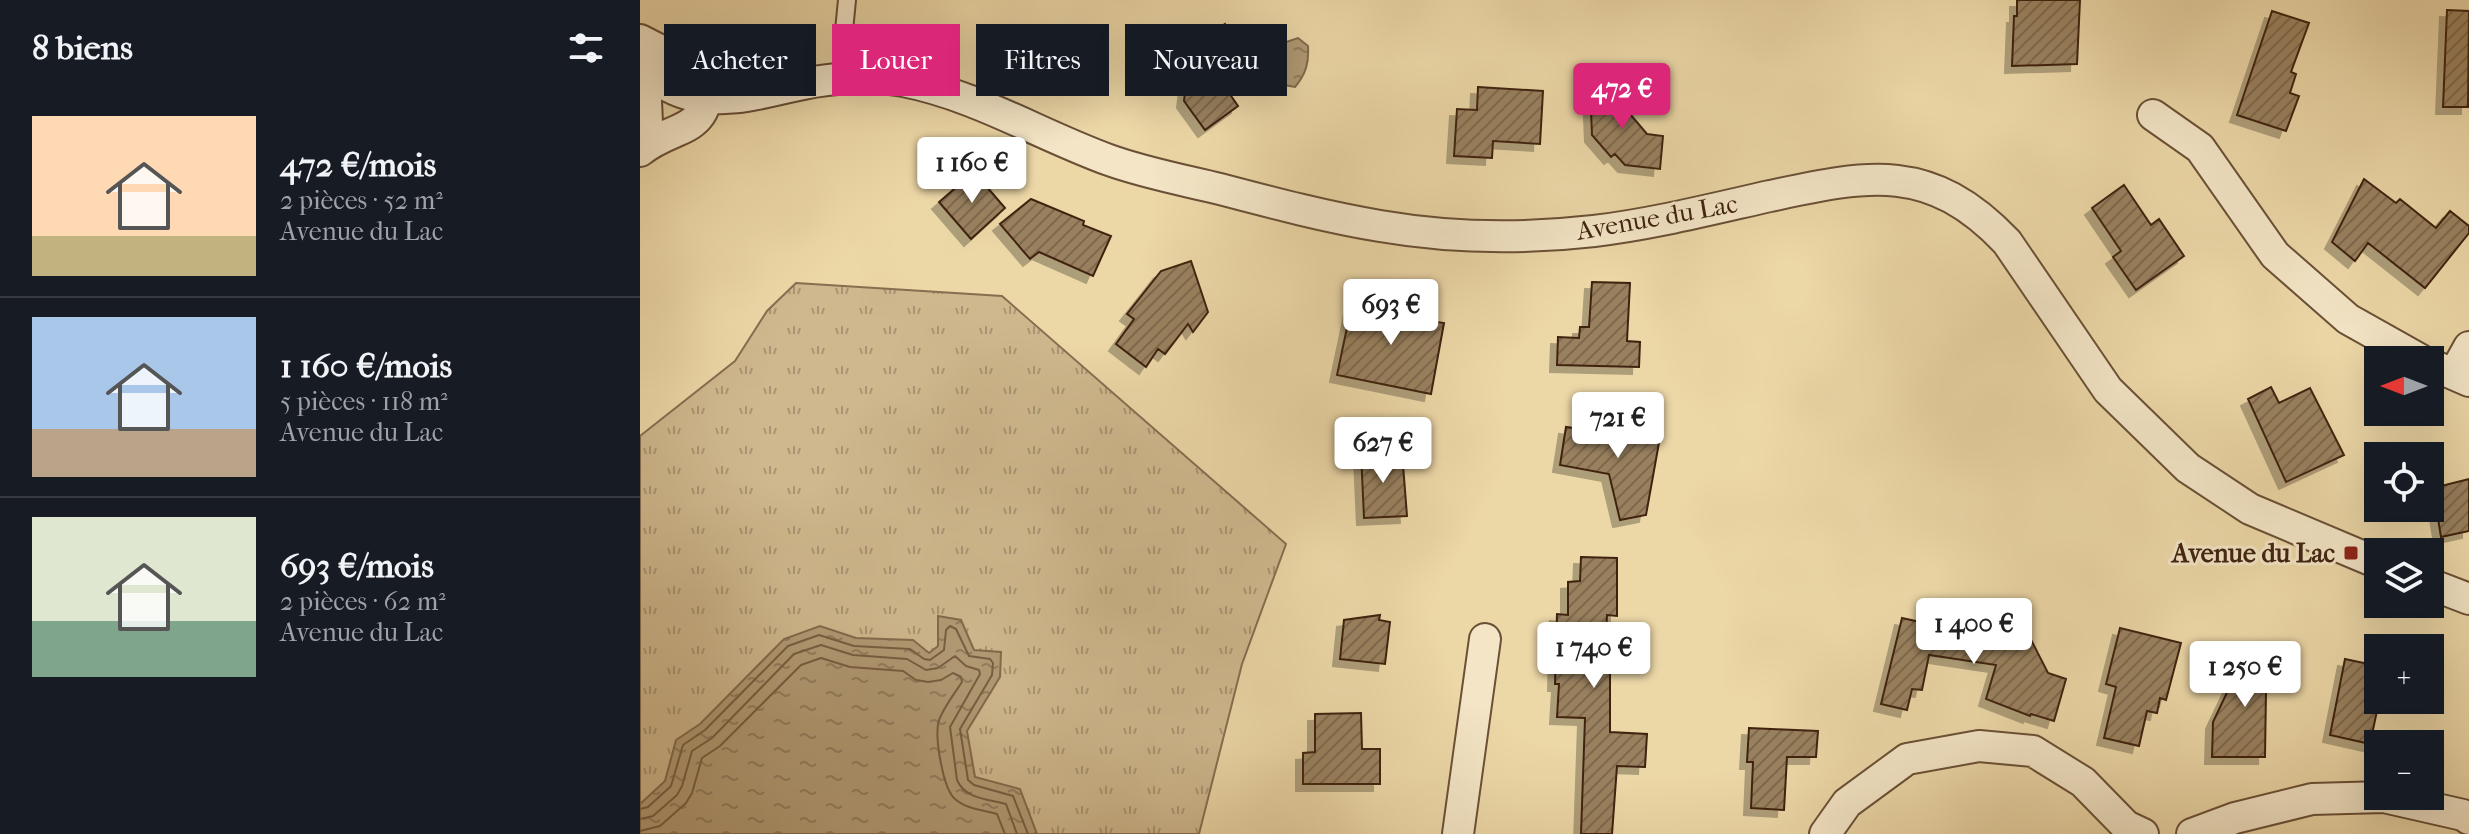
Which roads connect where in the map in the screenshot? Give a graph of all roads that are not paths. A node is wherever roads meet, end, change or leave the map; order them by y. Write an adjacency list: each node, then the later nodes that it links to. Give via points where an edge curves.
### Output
1 (847, 0): 2 (lane)
2 (845, 24)
3 (640, 40): 4 (street, Avenue du Lac)
4 (664, 58)
5 (640, 69): 6 (street, Avenue du Lac); 10 (street, via 646,101)
6 (664, 74)
7 (682, 96): 10 (street)
8 (959, 96): 14 (street, Avenue du Lac, via 1120,164 1303,211 1382,227 1465,235 1594,231 1852,180 1898,180 1920,186 1968,207 1989,223 2108,390 2188,468 2250,509)
9 (2153, 115): 11 (street, via 2200,148 2275,255 2348,319)
10 (644, 147)
11 (2396, 346)
12 (2469, 347): 13 (street)
13 (2451, 373)
14 (2364, 557)
15 (2444, 589): 16 (street)
16 (2469, 599)
17 (1485, 639): 19 (street)
18 (2469, 819): 22 (street, via 2384,797 2312,799)
19 (1458, 834)
20 (1825, 834): 21 (street, via 1847,803 1907,759 1979,746 2033,751 2083,782 2126,826)
21 (2143, 834)
22 (2192, 834)

